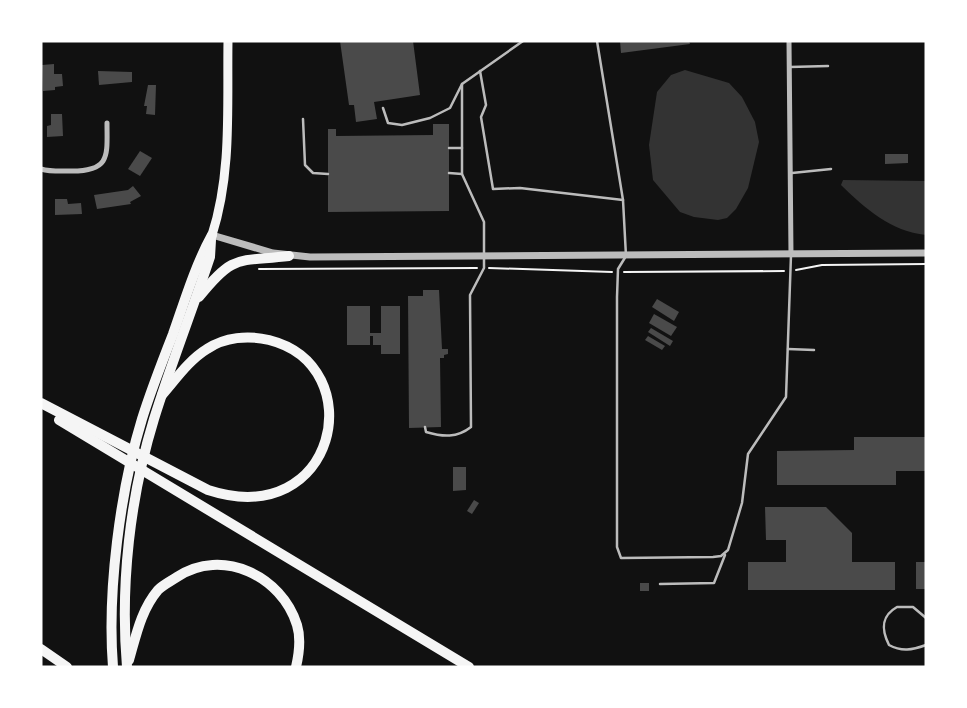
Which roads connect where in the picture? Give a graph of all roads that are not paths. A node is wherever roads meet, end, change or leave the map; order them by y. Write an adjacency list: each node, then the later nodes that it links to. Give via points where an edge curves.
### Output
1 (228, 41): 21 (main road, via 226,165)
2 (523, 41): 7 (lane)
3 (597, 41): 20 (lane)
4 (789, 41): 6 (street)
5 (828, 66): 6 (lane)
6 (790, 67): 17 (street)
7 (480, 71): 8 (lane); 20 (lane, via 486,104 481,116 493,189 520,188)
8 (462, 84): 9 (lane, via 450,108 430,118 402,125 388,123); 13 (lane)
9 (383, 108)
10 (303, 119): 18 (lane, via 305,166 313,173)
11 (107, 123): 15 (street, via 107,153 99,166 88,171)
12 (449, 148): 13 (lane)
13 (462, 148): 19 (lane)
14 (831, 169): 17 (lane)
15 (41, 170)
16 (449, 173): 19 (lane)
17 (790, 173): 23 (street)
18 (328, 174)
19 (462, 174): 26 (lane, via 484,222)
20 (623, 200): 25 (lane)
21 (212, 235): 24 (street); 27 (highway, via 210,257); 39 (highway, via 201,255 142,419 123,501 116,566)
22 (926, 253): 23 (street)
23 (791, 255): 25 (street); 28 (lane)
24 (290, 256): 26 (street); 27 (highway, via 244,259 229,264 214,277)
25 (626, 256): 26 (street); 34 (lane, via 618,272 618,555 621,558 713,557)
26 (485, 257): 33 (lane, via 484,268 470,295 471,428 460,435 436,435 426,432)
27 (194, 304): 30 (highway)
28 (788, 350): 29 (lane); 34 (lane, via 786,397 748,454 742,503)
29 (814, 350)
30 (162, 395): 31 (highway, via 195,357 208,348 222,341 258,337 292,349 306,360 326,391 329,426 325,444 304,476 288,488 251,498 229,496 208,490); 40 (highway, via 148,441 134,512 125,601)
31 (41, 403)
32 (41, 409): 43 (highway)
33 (425, 427)
34 (726, 554): 35 (lane, via 714,583)
35 (660, 584)
36 (926, 618): 37 (lane, via 913,606 897,607 884,619 882,628 889,645 897,649 905,651)
37 (926, 645)
38 (41, 649): 41 (highway)
39 (113, 664)
40 (127, 666): 42 (highway, via 140,620 160,588 195,568 223,565 257,575 272,584 282,596 298,626)
41 (67, 667)
42 (296, 667)
43 (469, 667)

